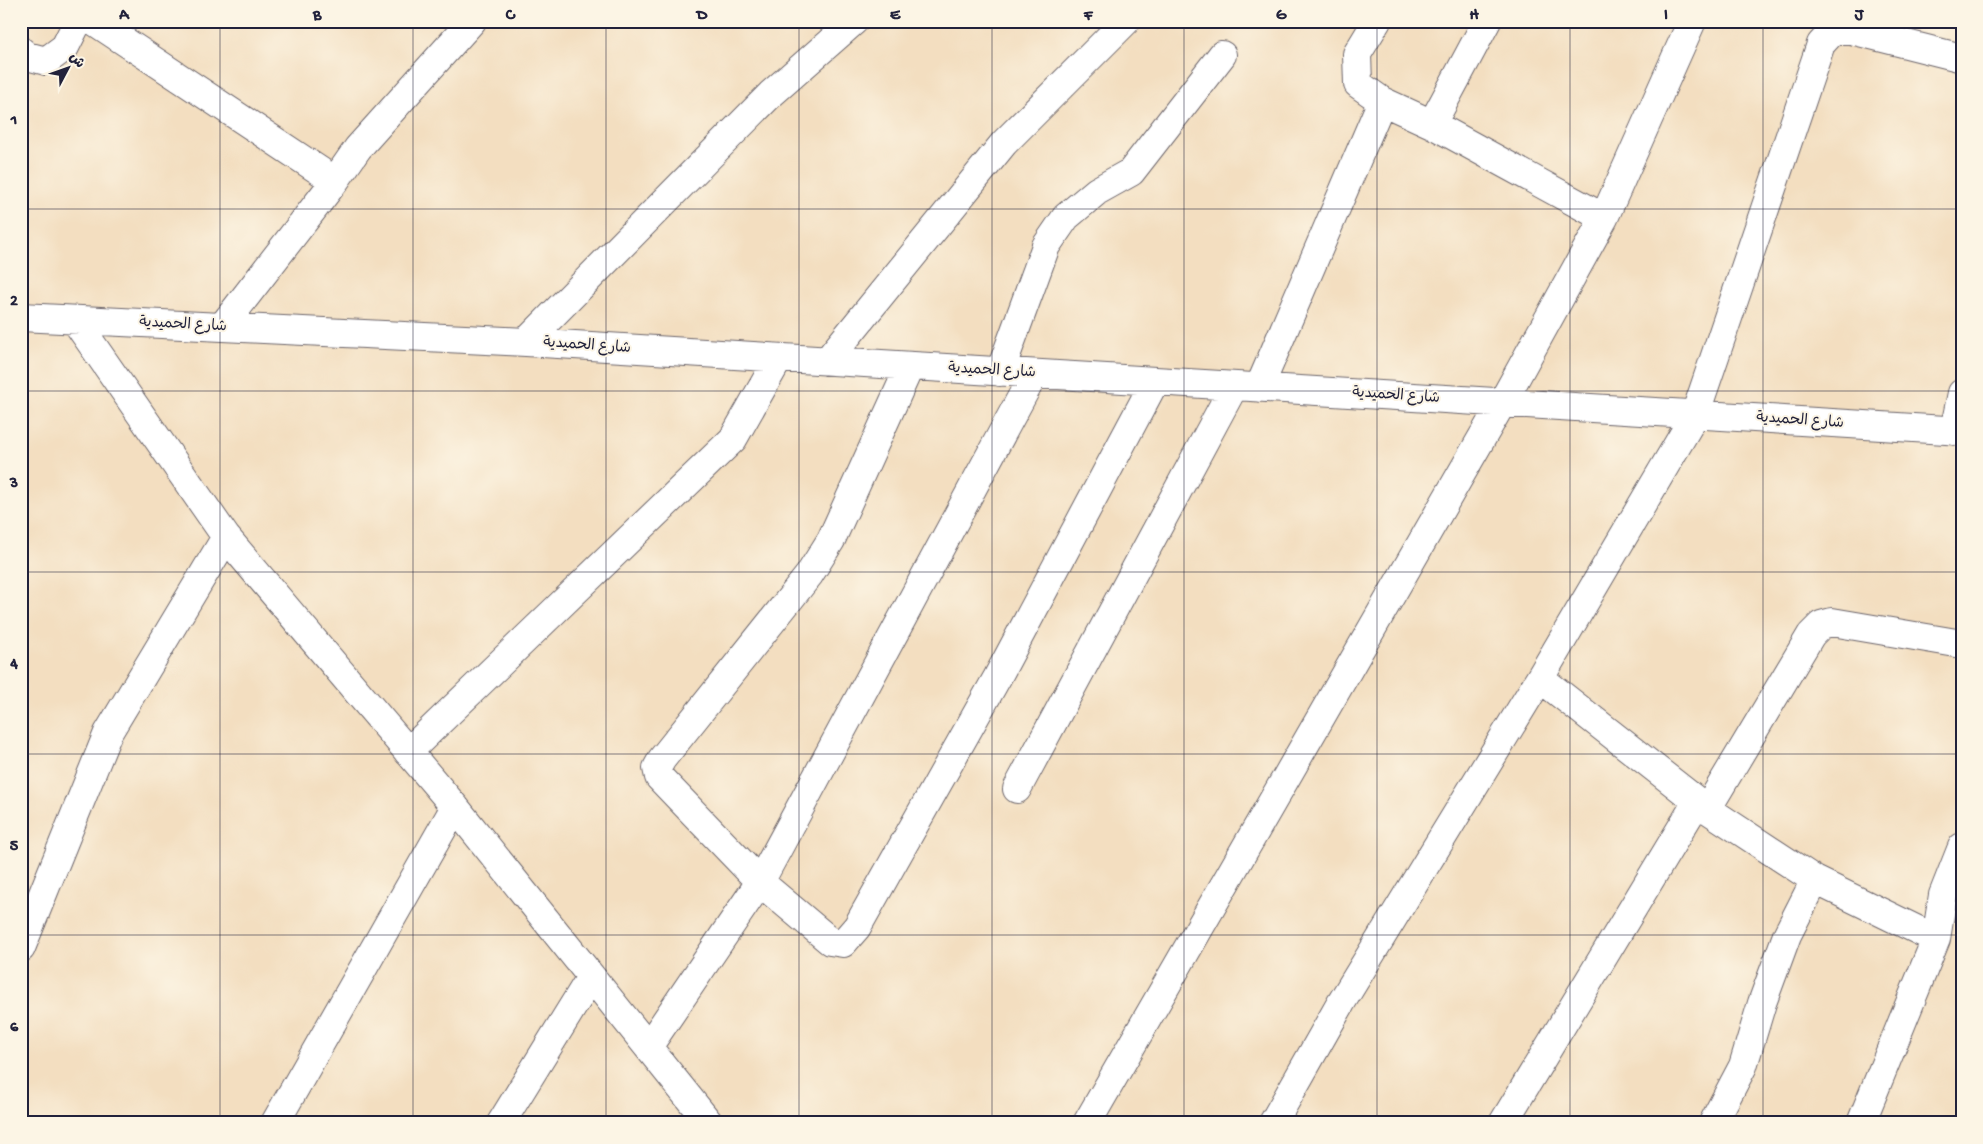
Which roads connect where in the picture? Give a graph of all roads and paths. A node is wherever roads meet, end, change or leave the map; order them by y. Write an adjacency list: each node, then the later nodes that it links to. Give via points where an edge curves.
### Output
1 (78, 21): 10 (street, via 65,47 46,61)
2 (94, 21): 15 (street)
3 (472, 21): 15 (street, via 358,148)
4 (854, 21): 20 (street, via 771,94)
5 (1126, 21): 22 (street, via 1004,143)
6 (1377, 21): 13 (street, via 1357,54 1358,84)
7 (1487, 21): 14 (street)
8 (1692, 21): 16 (street)
9 (1905, 32): 12 (street); 30 (street, via 1834,30 1821,44)
10 (21, 51)
11 (1222, 55): 24 (street, via 1131,172 1097,191 1066,217 1046,246)
12 (1962, 58)
13 (1382, 101): 14 (street); 27 (street)
14 (1432, 124): 16 (street)
15 (335, 181): 19 (street)
16 (1604, 218): 29 (street)
17 (21, 317): 18 (street, شارع الحميدية)
18 (75, 320): 19 (street, شارع الحميدية); 32 (street)
19 (222, 327): 20 (street, شارع الحميدية)
20 (526, 342): 21 (street, شارع الحميدية)
21 (779, 358): 22 (street, شارع الحميدية); 35 (street, via 733,438)
22 (827, 361): 23 (street, شارع الحميدية)
23 (910, 366): 24 (street, شارع الحميدية); 41 (street, via 827,547 809,575 657,768 659,777)
24 (1000, 372): 25 (street, شارع الحميدية)
25 (1034, 374): 26 (street, شارع الحميدية); 41 (street)
26 (1155, 381): 27 (street, شارع الحميدية); 41 (street, via 997,678 857,927 843,943 830,941)
27 (1247, 387): 29 (street, شارع الحميدية); 36 (street)
28 (1962, 393): 31 (street)
29 (1502, 403): 30 (street, شارع الحميدية); 50 (street)
30 (1694, 415): 31 (street, شارع الحميدية); 34 (street)
31 (1958, 431)
32 (226, 537): 35 (street); 44 (street, via 108,733)
33 (1962, 644): 37 (street, via 1832,622 1821,625 1811,635)
34 (1540, 678): 37 (street); 51 (street, via 1341,1004)
35 (408, 752): 38 (street)
36 (1016, 789)
37 (1702, 806): 40 (street); 52 (street)
38 (455, 807): 45 (street); 47 (street)
39 (1962, 847): 42 (street)
40 (1815, 880): 43 (street); 53 (street, via 1787,935 1743,1066)
41 (760, 882): 46 (street)
42 (1952, 900): 43 (street)
43 (1936, 939): 54 (street)
44 (21, 948)
45 (591, 977): 46 (street); 48 (street)
46 (648, 1048): 49 (street)
47 (275, 1123)
48 (501, 1123)
49 (709, 1123)
50 (1087, 1123)
51 (1273, 1123)
52 (1503, 1123)
53 (1713, 1123)
54 (1862, 1123)

